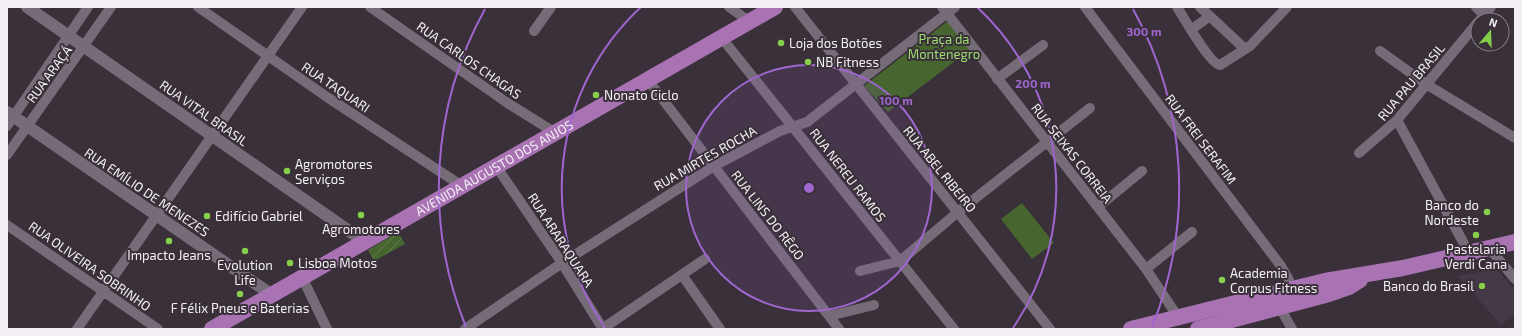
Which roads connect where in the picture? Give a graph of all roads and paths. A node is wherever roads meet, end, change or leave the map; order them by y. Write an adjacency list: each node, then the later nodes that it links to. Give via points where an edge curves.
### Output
1 (27, 7): 21 (street, RUA VITAL BRASIL)
2 (88, 7): 21 (street, RUA ARAÇÁ)
3 (111, 7): 24 (street, RUA ARAÇÁ)
4 (198, 7): 27 (street, RUA TAQUARI)
5 (302, 7): 27 (street)
6 (370, 7): 37 (street, RUA CARLOS CHAGAS, via 506,102)
7 (551, 7): 19 (street)
8 (729, 7): 17 (street)
9 (775, 7): 17 (main road, AVENIDA AUGUSTO DOS ANJOS, via 753,21)
10 (795, 7): 30 (street, RUA ABEL RIBEIRO)
11 (1085, 7): 65 (street, RUA FREI SERAFIM, via 1281,266)
12 (1177, 7): 18 (street)
13 (1200, 7): 16 (street)
14 (1287, 7): 25 (street, via 1276,21)
15 (948, 9): 29 (street, RUA SEIXAS CORREIA); 30 (street, RUA MIRTES ROCHA)
16 (1210, 16): 18 (street); 25 (street)
17 (749, 20): 22 (main road, AVENIDA AUGUSTO DOS ANJOS)
18 (1192, 29): 25 (street, via 1217,65)
19 (534, 31)
20 (1470, 32): 31 (street, RUA PAU BRASIL)
21 (69, 36): 24 (street, RUA VITAL BRASIL); 33 (street, RUA ARAÇÁ)
22 (721, 37): 28 (main road, AVENIDA AUGUSTO DOS ANJOS); 36 (street, RUA NEREU RAMOS, via 778,111)
23 (1043, 45): 29 (street)
24 (84, 48): 35 (street, RUA ARAÇÁ); 38 (street, RUA VITAL BRASIL)
25 (1245, 49)
26 (1380, 51): 31 (street)
27 (268, 56): 38 (street); 46 (street, RUA TAQUARI)
28 (647, 79): 37 (main road, AVENIDA AUGUSTO DOS ANJOS); 44 (street, RUA LINS DO RÊGO)
29 (997, 79): 40 (street, RUA SEIXAS CORREIA)
30 (855, 84): 36 (street, RUA MIRTES ROCHA, via 807,122); 48 (street, RUA ABEL RIBEIRO)
31 (1426, 84): 34 (street, RUA PAU BRASIL); 39 (street)
32 (1090, 108): 40 (street)
33 (9, 118): 35 (street, RUA EMÍLIO DE MENEZES)
34 (1397, 120): 41 (street, RUA PAU BRASIL); 55 (street)
35 (27, 127): 42 (street, RUA ARAÇÁ); 49 (street, RUA EMÍLIO DE MENEZES)
36 (794, 127): 44 (street, RUA MIRTES ROCHA, via 780,131); 57 (street, RUA NEREU RAMOS)
37 (554, 132): 43 (main road, AVENIDA AUGUSTO DOS ANJOS)
38 (212, 135): 49 (street); 52 (street, RUA VITAL BRASIL)
39 (1515, 138)
40 (1047, 142): 47 (street, RUA SEIXAS CORREIA); 48 (street)
41 (1359, 153)
42 (7, 155)
43 (496, 166): 46 (main road, AVENIDA AUGUSTO DOS ANJOS); 58 (street, RUA ARARAQUARA)
44 (714, 166): 58 (street, RUA MIRTES ROCHA); 70 (street, RUA LINS DO RÊGO)
45 (1142, 171): 47 (street)
46 (462, 186): 52 (main road, AVENIDA AUGUSTO DOS ANJOS)
47 (1098, 207): 59 (street, RUA SEIXAS CORREIA)
48 (958, 212): 57 (street); 81 (street, RUA ABEL RIBEIRO)
49 (156, 215): 66 (street); 67 (street, RUA EMÍLIO DE MENEZES)
50 (7, 225): 66 (street, RUA OLIVEIRA SOBRINHO)
51 (1192, 232): 59 (street)
52 (365, 242): 63 (main road, AVENIDA AUGUSTO DOS ANJOS)
53 (1515, 242): 54 (main road)
54 (1490, 249): 55 (main road); 64 (street)
55 (1469, 253): 61 (main road)
56 (705, 259): 62 (street)
57 (900, 261): 60 (street); 80 (street, RUA NEREU RAMOS)
58 (562, 263): 76 (street, RUA MIRTES ROCHA); 77 (street, RUA ARARAQUARA)
59 (1146, 269): 71 (street, RUA SEIXAS CORREIA)
60 (860, 271)
61 (1369, 273): 65 (main road); 69 (main road, via 1349,287)
62 (682, 275): 77 (street); 78 (street)
63 (302, 277): 67 (main road, AVENIDA AUGUSTO DOS ANJOS); 75 (street)
64 (1515, 280)
65 (1291, 289): 71 (main road)
66 (103, 291): 72 (street); 73 (street, RUA OLIVEIRA SOBRINHO)
67 (272, 295): 74 (main road, AVENIDA AUGUSTO DOS ANJOS)
68 (874, 306): 70 (street)
69 (1279, 306): 83 (main road); 84 (street)
70 (829, 316): 79 (street, RUA LINS DO RÊGO)
71 (1178, 317): 82 (main road)
72 (77, 329)
73 (158, 329)
74 (212, 329)
75 (327, 329)
76 (465, 329)
77 (603, 329)
78 (720, 329)
79 (839, 329)
80 (954, 329)
81 (1050, 329)
82 (1131, 329)
83 (1198, 329)
84 (1292, 329)

